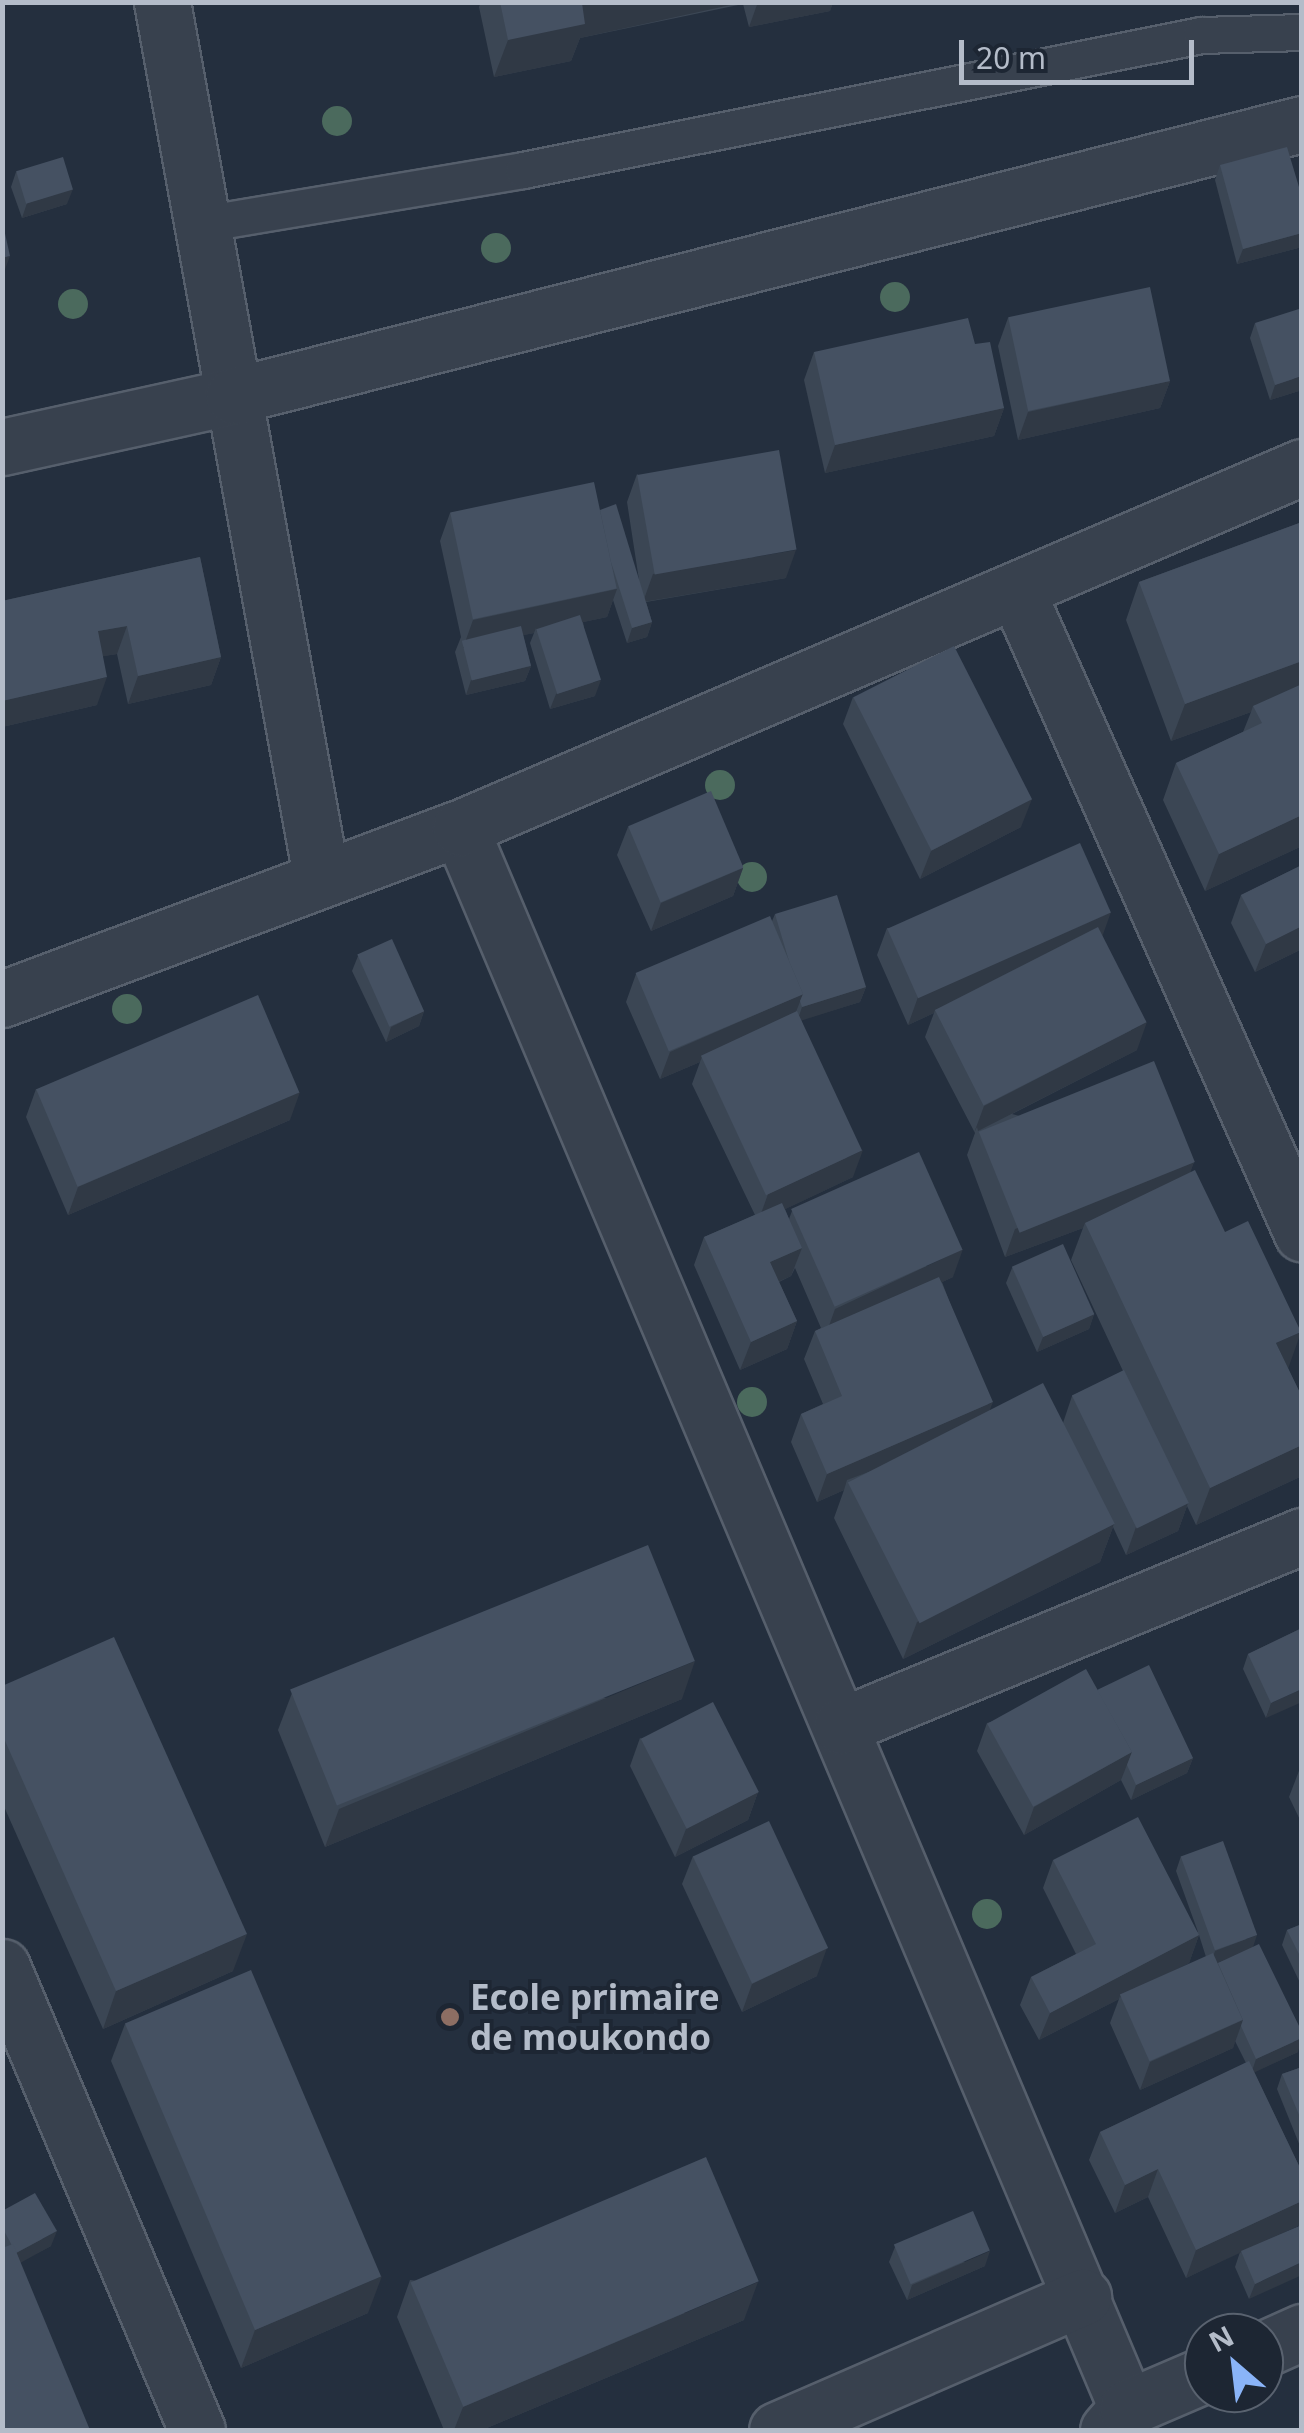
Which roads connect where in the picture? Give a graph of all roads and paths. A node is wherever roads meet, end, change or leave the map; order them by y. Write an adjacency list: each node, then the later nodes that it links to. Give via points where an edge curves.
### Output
1 (162, 2): 4 (street)
2 (1302, 32): 4 (lane, via 1201,34 522,170)
3 (1302, 124): 5 (street)
4 (201, 224): 5 (street)
5 (233, 396): 6 (street); 10 (street)
6 (2, 447)
7 (1302, 467): 8 (street)
8 (1016, 592): 9 (street); 12 (street)
9 (460, 828): 10 (street); 14 (street)
10 (321, 876): 11 (street)
11 (2, 999)
12 (1302, 1233)
13 (1302, 1536): 14 (street)
14 (841, 1726): 17 (street)
15 (2, 1967): 16 (street)
16 (21, 2061): 20 (street)
17 (1083, 2297): 19 (street); 21 (street)
18 (1184, 2384): 19 (street)
19 (1118, 2419)
20 (197, 2430)
21 (777, 2430)

